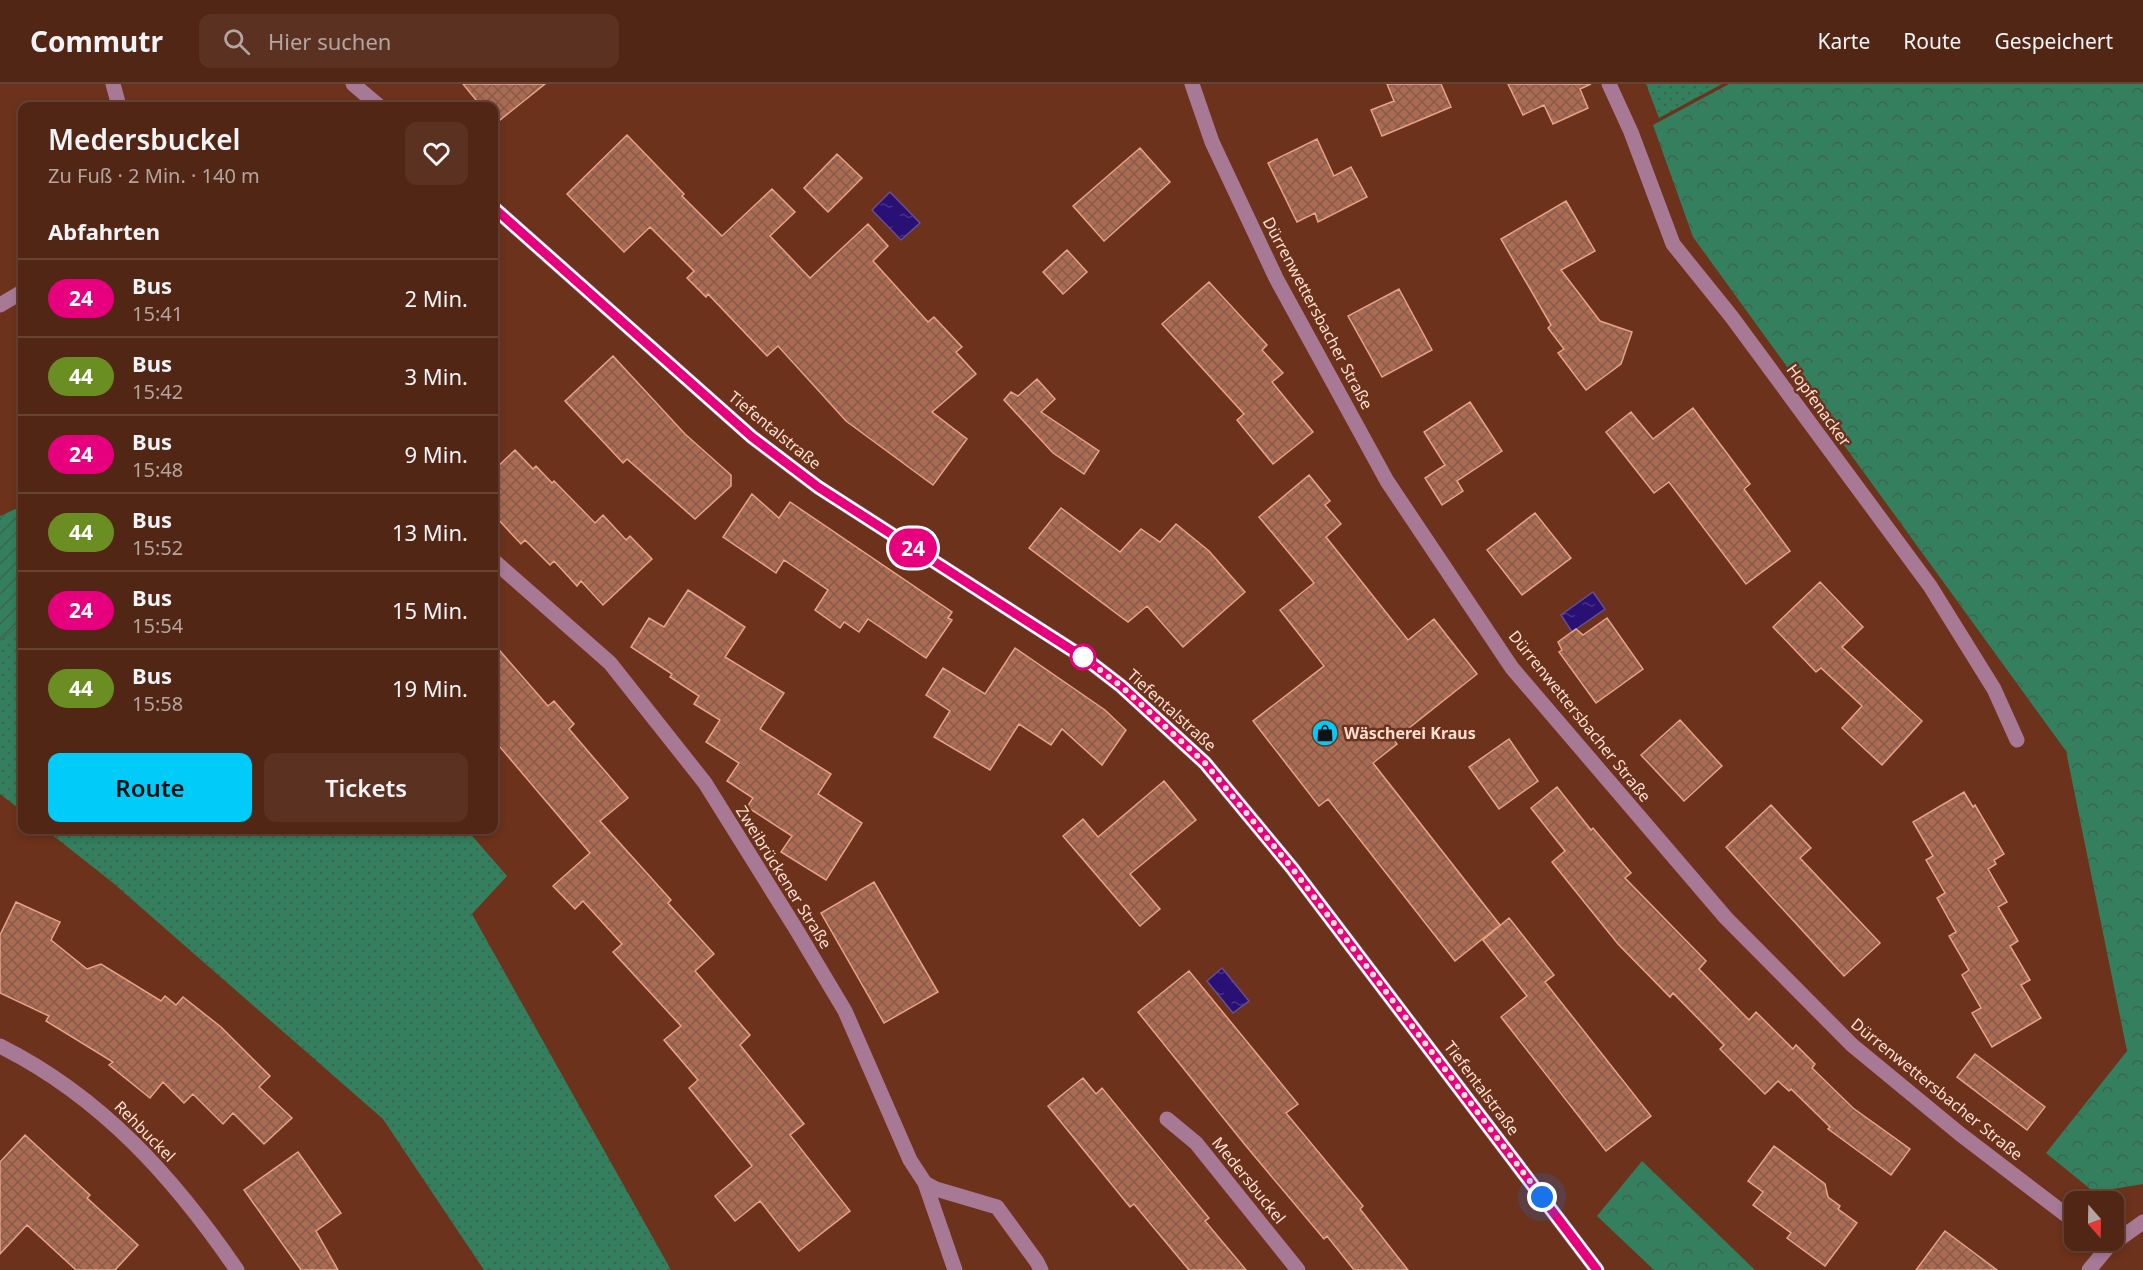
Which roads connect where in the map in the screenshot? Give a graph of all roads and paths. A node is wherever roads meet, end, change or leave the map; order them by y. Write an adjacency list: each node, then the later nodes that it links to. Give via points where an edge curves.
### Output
1 (113, 84): 5 (street)
2 (353, 84): 6 (street)
3 (1192, 84): 15 (street, Dürrenwettersbacher Straße, via 1212,142 1276,278 1387,482 1512,668 1726,918 1852,1045)
4 (1609, 84): 11 (street, Hopfenacker, via 1673,244 1731,316 1930,586 1994,690)
5 (118, 102)
6 (374, 102)
7 (498, 212): 23 (street, Tiefentalstraße, via 783,462 1086,659 1205,763 1292,868)
8 (18, 294): 9 (street)
9 (0, 305)
10 (498, 565): 14 (street, Zweibrückener Straße, via 610,663 705,783 845,1011 910,1160)
11 (2017, 740)
12 (0, 1047): 19 (street, Rehbuckel, via 88,1100 133,1142 174,1186)
13 (1167, 1119): 22 (street, Medersbuckel, via 1196,1143)
14 (924, 1183): 20 (street, Zweibrückener Straße); 21 (street, via 997,1207)
15 (2064, 1213)
16 (2143, 1222): 17 (street)
17 (2124, 1233)
18 (2100, 1251): 24 (street)
19 (237, 1270)
20 (956, 1270)
21 (1041, 1270)
22 (1298, 1270)
23 (1597, 1270)
24 (2089, 1270)

